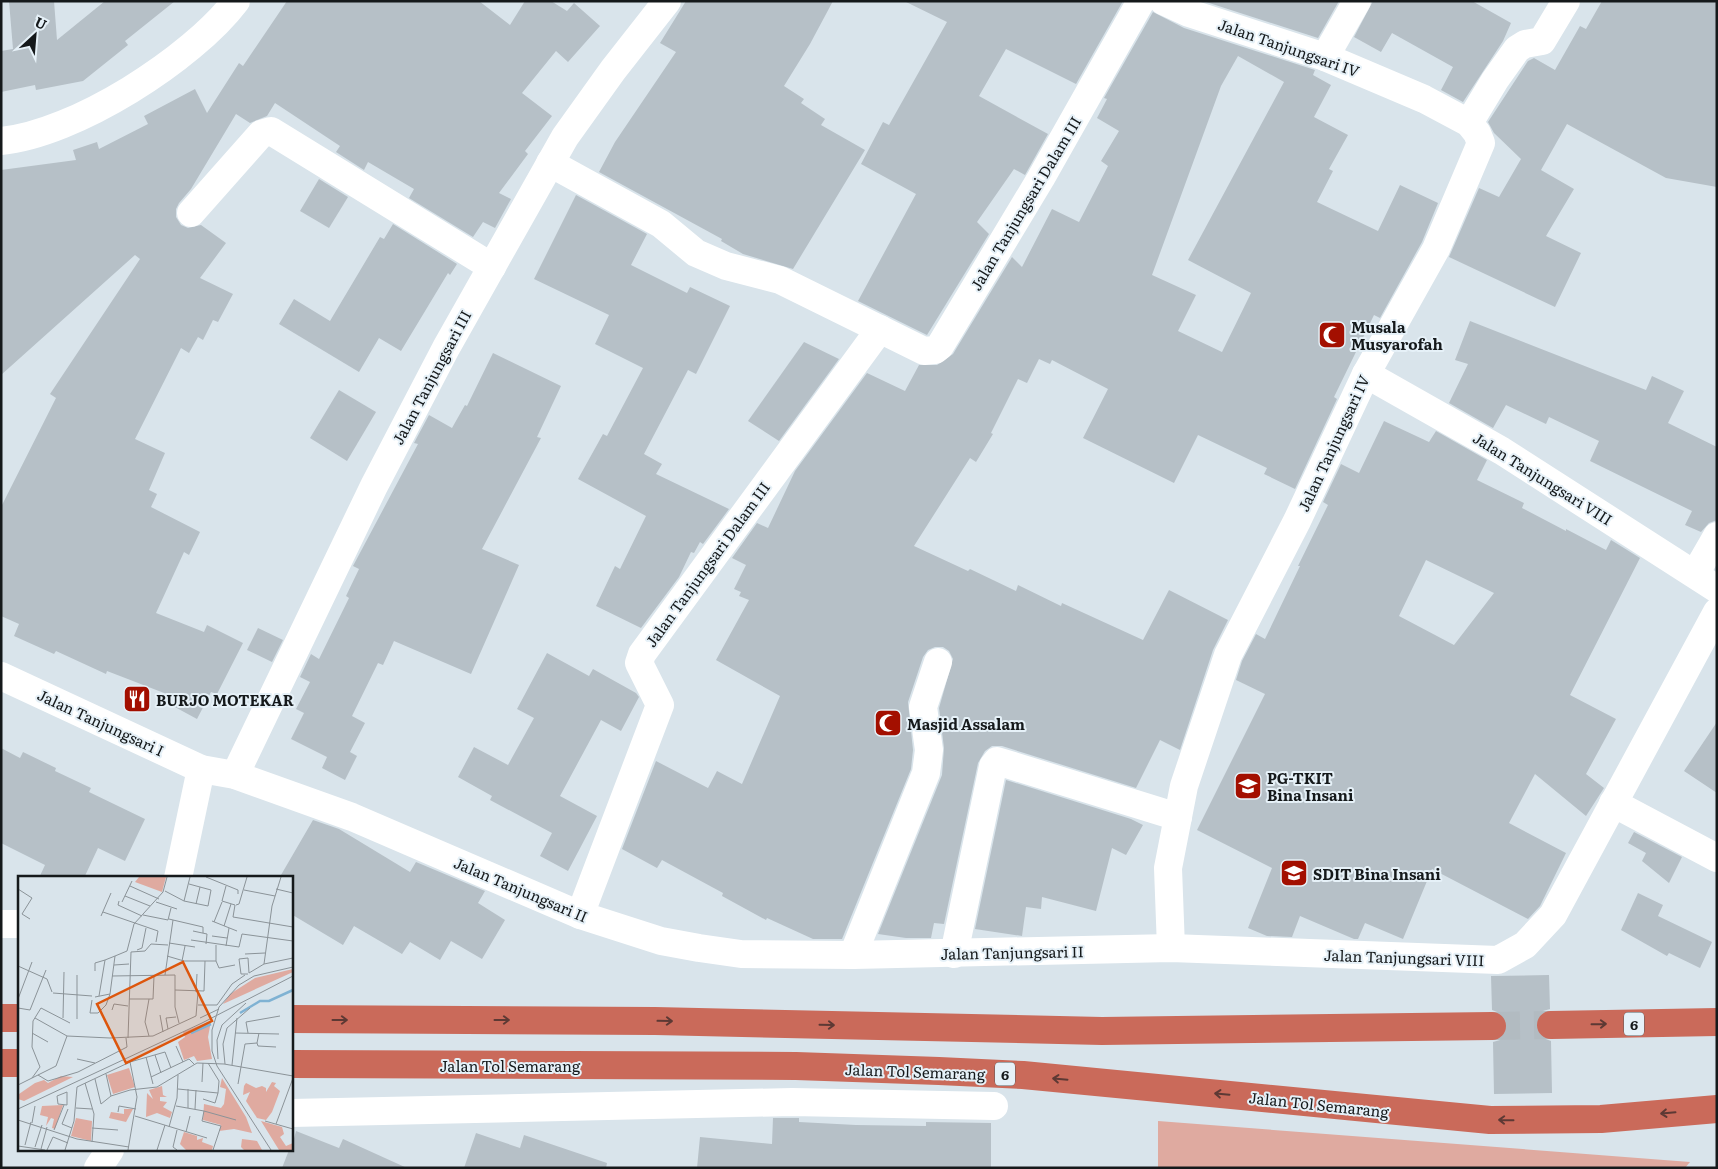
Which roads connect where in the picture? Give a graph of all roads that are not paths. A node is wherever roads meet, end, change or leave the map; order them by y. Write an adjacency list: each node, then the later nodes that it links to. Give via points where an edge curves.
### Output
1 (236, 1): 9 (street, via 220,22 140,85 90,113 24,139)
2 (667, 1): 10 (street, Jalan Tanjungsari III, via 612,70)
3 (1142, 1): 13 (street, Jalan Tanjungsari Dalam III, via 1042,178 940,346 924,351)
4 (1164, 1): 7 (street, Jalan Tanjungsari IV, via 1198,16)
5 (1357, 1): 7 (street)
6 (1566, 1): 8 (street, via 1542,41 1525,44 1511,56)
7 (1325, 57): 8 (street, Jalan Tanjungsari IV, via 1424,99)
8 (1469, 123): 14 (street, Jalan Tanjungsari IV, via 1478,132 1479,150 1436,249)
9 (1, 141)
10 (550, 163): 12 (street, Jalan Tanjungsari III); 13 (street, Jalan Tanjungsari Dalam III, via 661,224 696,253 726,266 780,280)
11 (191, 212): 12 (street, via 261,134 271,131)
12 (492, 267): 21 (street, Jalan Tanjungsari III, via 412,410)
13 (880, 329): 26 (street, Jalan Tanjungsari Dalam III, via 642,654 639,663 660,705)
14 (1366, 374): 16 (street, Jalan Tanjungsari VIII, via 1502,451); 23 (street, Jalan Tanjungsari IV, via 1228,655 1184,786)
15 (1717, 536): 16 (street)
16 (1706, 582)
17 (1717, 612): 22 (street, Jalan Tanjungsari VIII)
18 (938, 662): 31 (street, via 922,708 929,750 926,772)
19 (1, 676): 20 (street, Jalan Tanjungsari I)
20 (201, 768): 21 (street, Jalan Tanjungsari II); 25 (street)
21 (235, 776): 26 (street, Jalan Tanjungsari II, via 352,816)
22 (1613, 803): 24 (street); 29 (street, Jalan Tanjungsari VIII, via 1553,915 1526,945 1498,960)
23 (1178, 816): 29 (street, Jalan Tanjungsari IV, via 1168,868); 30 (street, via 997,761 993,766)
24 (1717, 858)
25 (178, 876)
26 (580, 915): 31 (street, Jalan Tanjungsari II, via 661,941 699,948 741,954)
27 (1, 924): 28 (street)
28 (18, 924)
29 (1171, 948): 30 (street, Jalan Tanjungsari II)
30 (954, 954): 31 (street, Jalan Tanjungsari II)
31 (853, 955)
32 (1, 1018): 33 (highway)
33 (18, 1018)
34 (292, 1019): 37 (highway, one-way to 37, via 656,1021 1102,1031)
35 (1717, 1022): 36 (highway, 6, one-way to 35)
36 (1551, 1025)
37 (1492, 1026)
38 (18, 1062): 39 (highway)
39 (1, 1063)
40 (292, 1064): 42 (highway, Jalan Tol Semarang / 6, one-way to 40, via 1601,1119 1490,1120 1022,1075 939,1071 786,1066)
41 (994, 1106): 43 (street, via 792,1102)
42 (1717, 1109)
43 (292, 1113)
44 (109, 1152): 45 (street)
45 (98, 1168)

